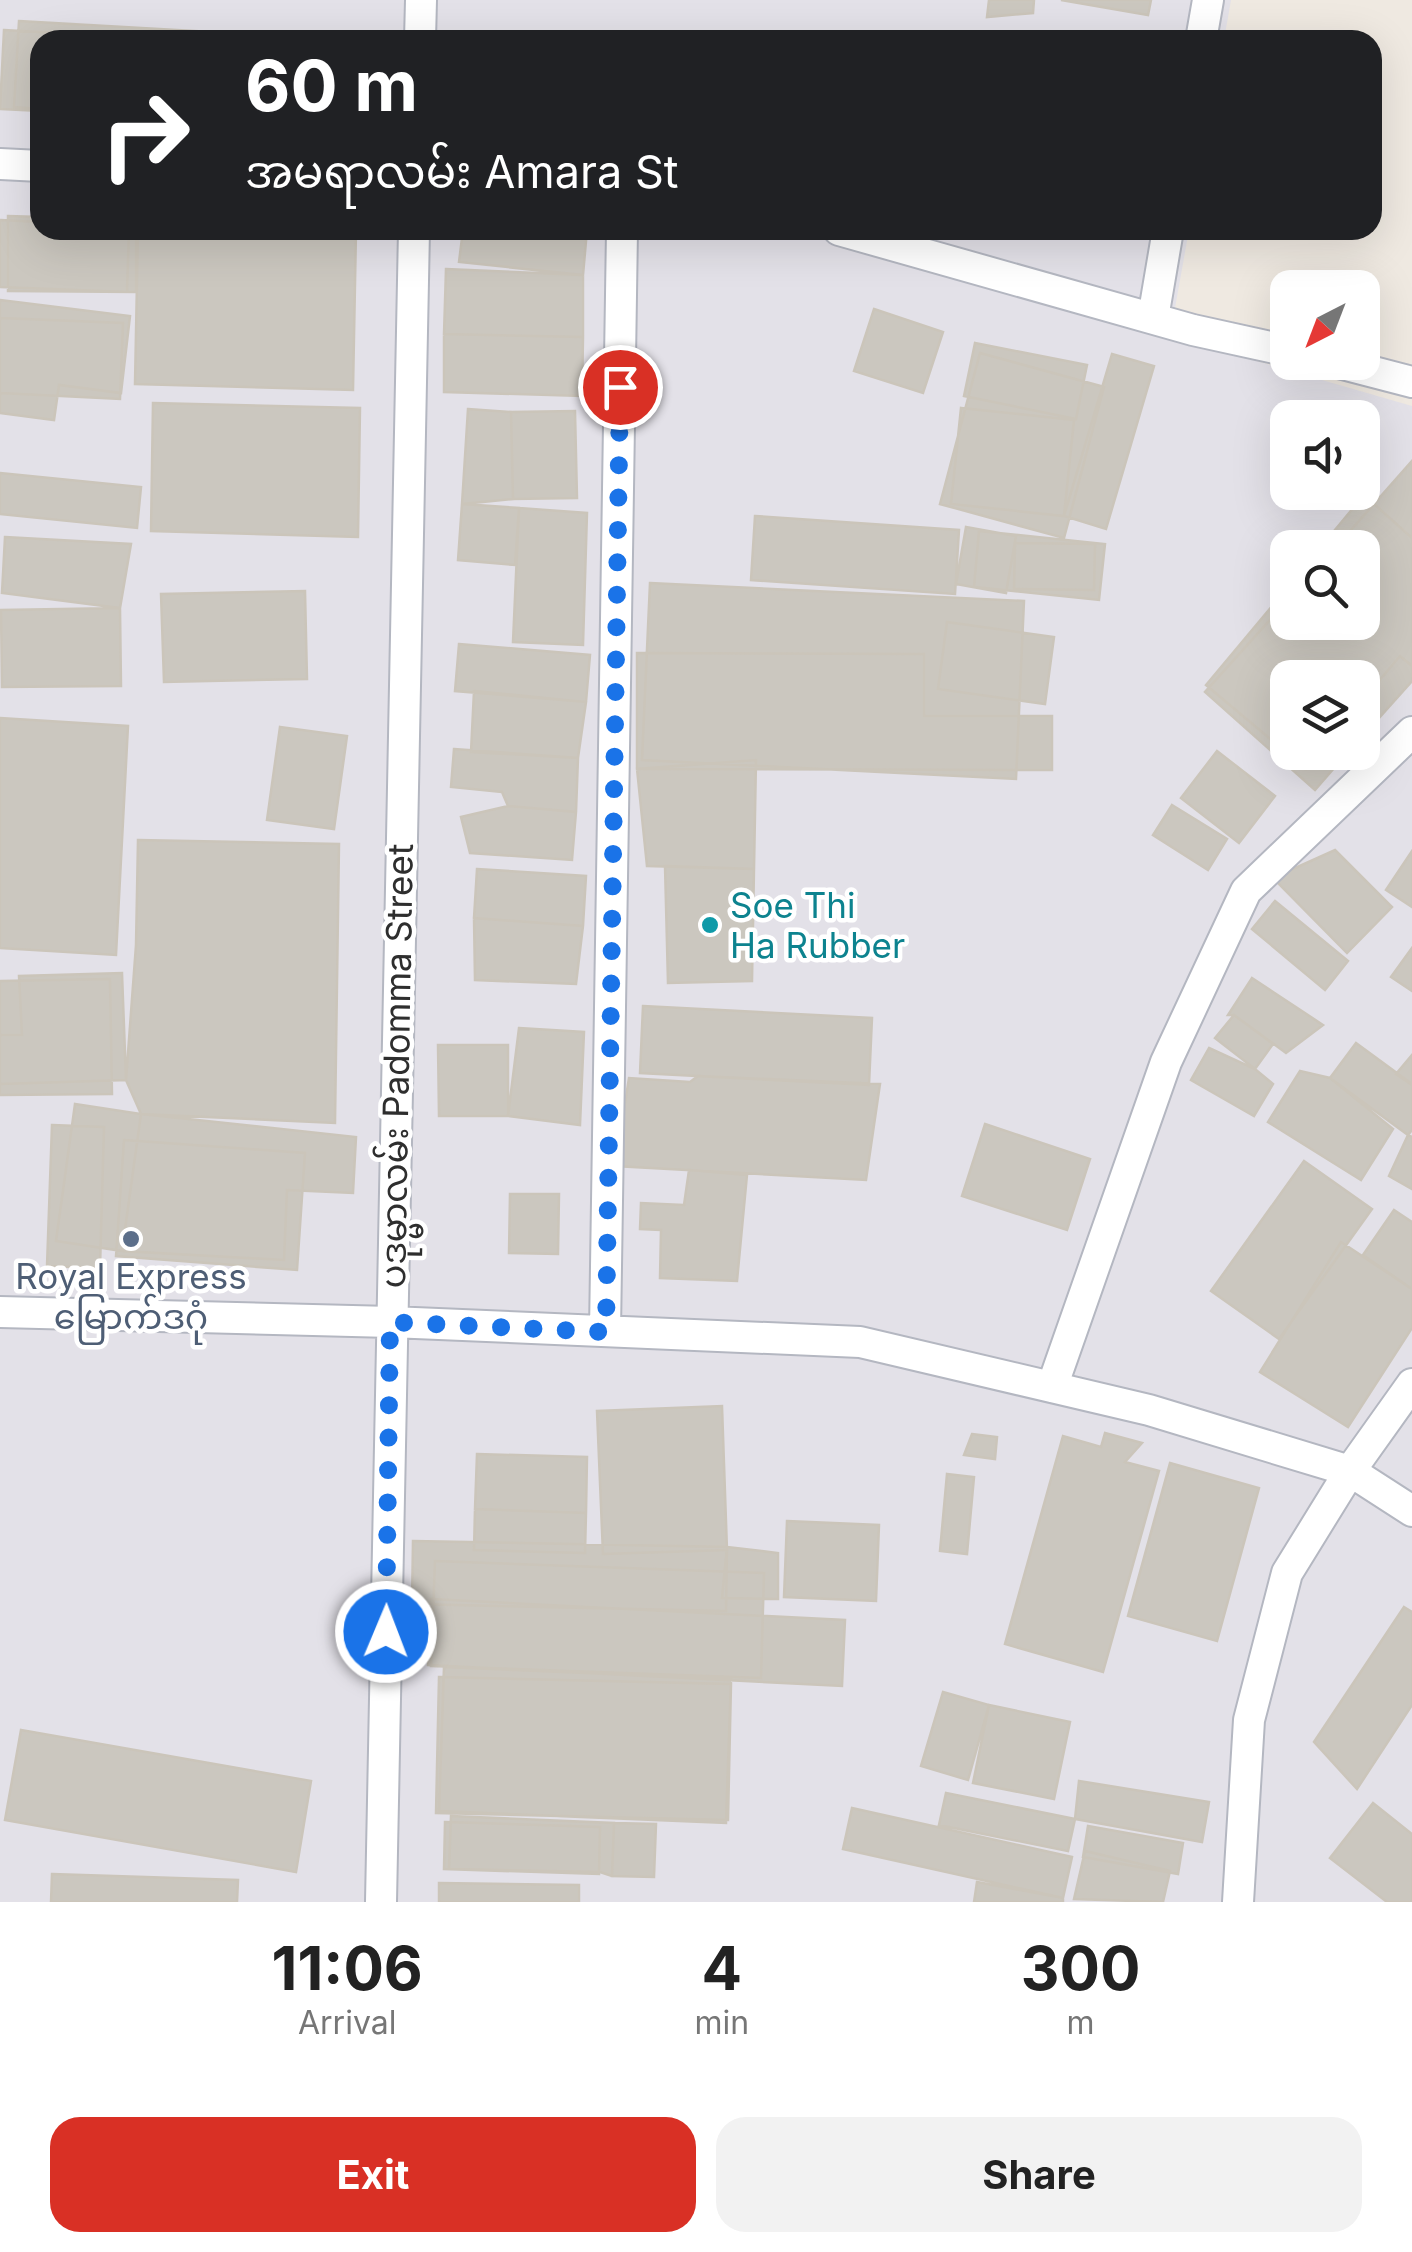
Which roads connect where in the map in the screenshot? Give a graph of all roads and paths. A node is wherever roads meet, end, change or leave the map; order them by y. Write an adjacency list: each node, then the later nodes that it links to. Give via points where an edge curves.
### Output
1 (421, 0): 3 (street)
2 (1208, 0): 4 (street)
3 (420, 30)
4 (1204, 30)
5 (0, 164): 6 (street)
6 (30, 166)
7 (414, 240): 17 (street, ပဒုမ္မာလမ်း Padomma Street)
8 (622, 240): 18 (street)
9 (875, 240): 11 (street)
10 (1166, 240): 11 (street)
11 (1153, 318): 12 (street)
12 (1270, 347)
13 (1380, 374): 14 (street)
14 (1412, 382)
15 (1412, 732): 20 (street, via 1246,890 1166,1062)
16 (0, 1312): 17 (street)
17 (390, 1322): 18 (street); 23 (street, ပဒုမ္မာလမ်း Padomma Street)
18 (606, 1332): 20 (street, via 860,1342)
19 (1412, 1384): 21 (street)
20 (1052, 1387): 21 (street)
21 (1350, 1471): 22 (street); 24 (street, via 1287,1573 1253,1701)
22 (1412, 1511)
23 (382, 1902)
24 (1238, 1902)

